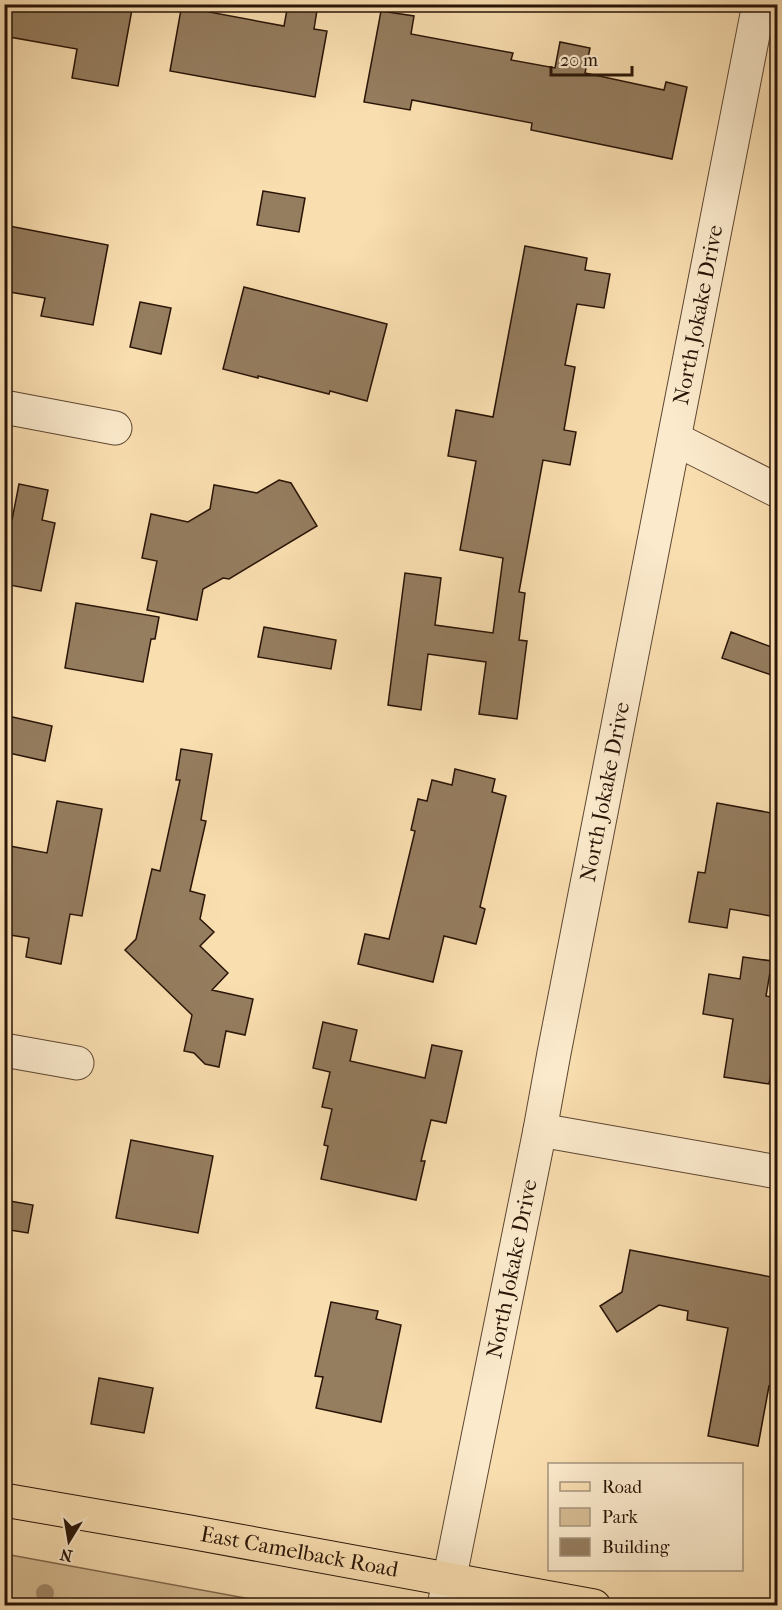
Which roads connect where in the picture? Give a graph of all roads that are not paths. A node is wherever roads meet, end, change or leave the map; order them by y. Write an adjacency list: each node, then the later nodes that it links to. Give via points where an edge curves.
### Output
1 (759, 4): 4 (street, North Jokake Drive)
2 (4, 407): 3 (street)
3 (115, 428)
4 (675, 439): 5 (street); 8 (street, North Jokake Drive)
5 (777, 490)
6 (4, 1050): 7 (street)
7 (77, 1063)
8 (540, 1130): 9 (street); 11 (street, North Jokake Drive)
9 (777, 1172)
10 (4, 1500): 11 (main road, East Camelback Road)
11 (446, 1592): 12 (main road, East Camelback Road)
12 (594, 1605)

